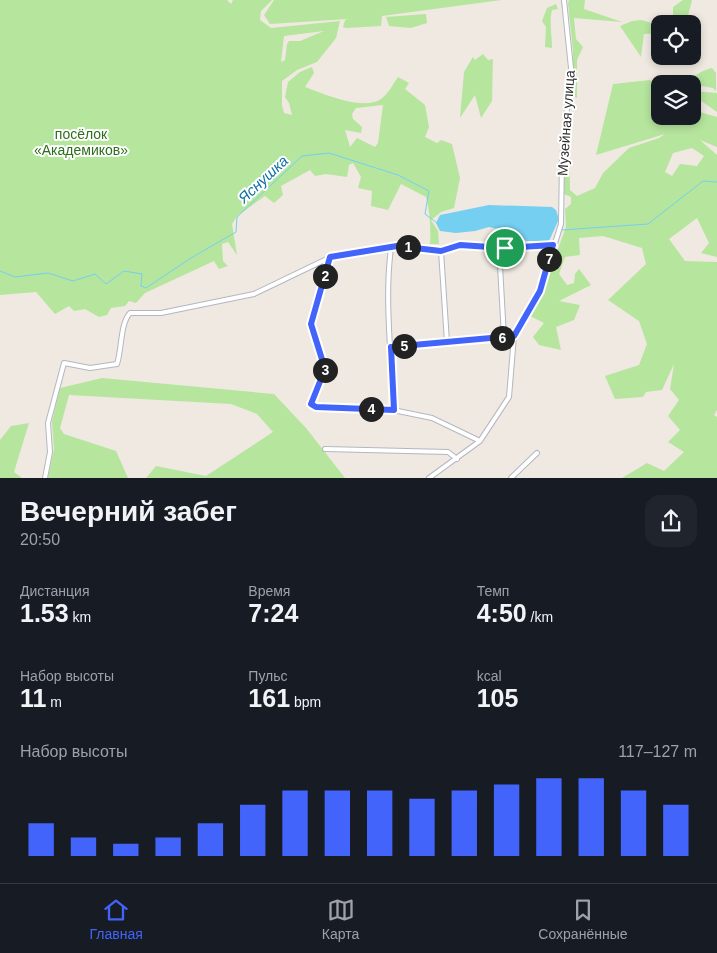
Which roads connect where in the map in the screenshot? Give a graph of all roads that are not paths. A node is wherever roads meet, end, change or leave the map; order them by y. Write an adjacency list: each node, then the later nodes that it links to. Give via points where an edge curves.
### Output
1 (564, 0): 2 (street, Музейная улица, via 571,68 562,159 561,224)
2 (553, 245): 4 (street); 7 (street, Музейная улица, via 540,291)
3 (391, 248): 5 (street); 6 (street); 10 (street, via 387,272)
4 (499, 248): 5 (street, via 460,245); 8 (street)
5 (441, 251): 9 (street)
6 (330, 257): 11 (street, via 311,324 325,369 311,404 316,407); 16 (street, via 254,294 161,313 130,313 124,319 117,364 90,368 64,363 48,423 50,452)
7 (514, 336): 8 (street); 12 (street, via 509,397)
8 (504, 337): 9 (street)
9 (447, 342): 10 (street)
10 (391, 347): 11 (street)
11 (394, 410): 12 (street, via 432,418)
12 (480, 441): 15 (street)
13 (326, 449): 15 (street, via 448,452)
14 (537, 453): 18 (street)
15 (457, 459): 17 (street)
16 (45, 478)
17 (429, 478)
18 (511, 478)

